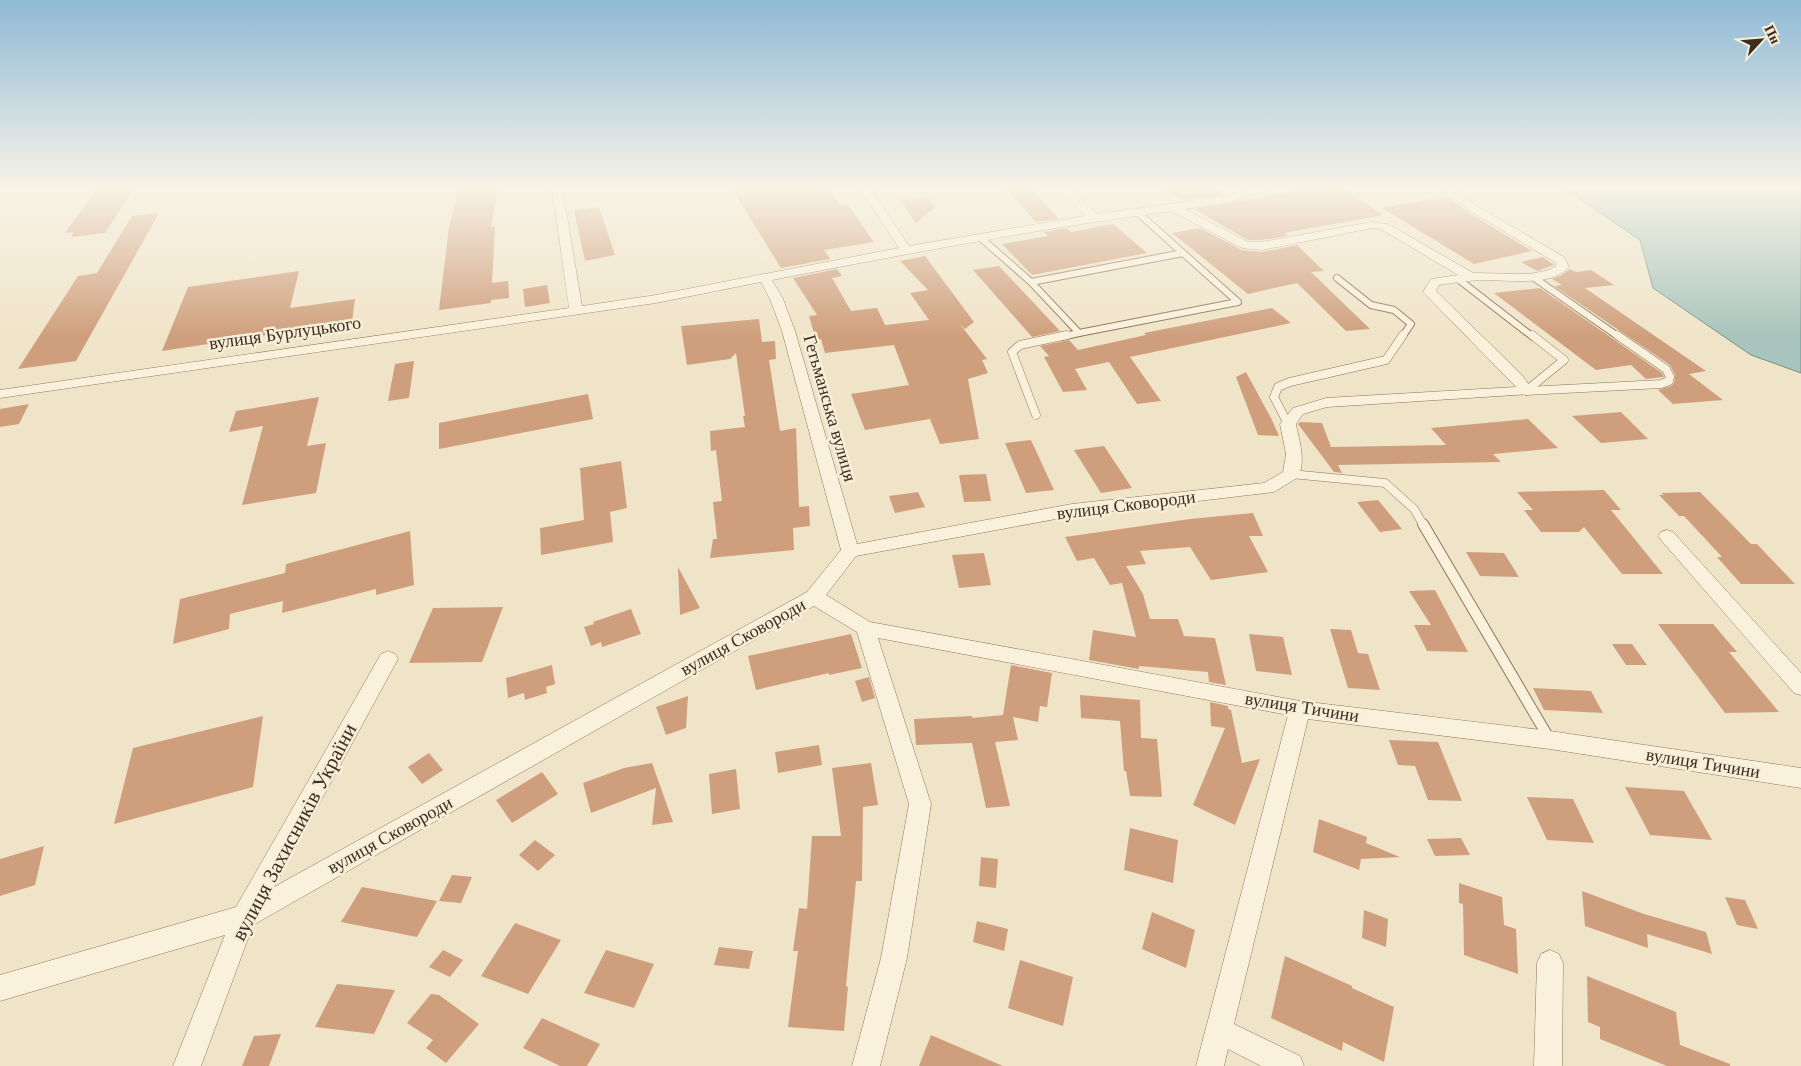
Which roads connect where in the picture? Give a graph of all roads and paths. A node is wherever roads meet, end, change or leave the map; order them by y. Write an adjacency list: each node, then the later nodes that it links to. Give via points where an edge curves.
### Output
1 (565, 237): 17 (street)
2 (897, 237): 10 (street)
3 (988, 237): 9 (street, вулиця Бурлуцького)
4 (1165, 237): 11 (lane)
5 (1230, 237): 6 (street, via 1246,245 1262,246)
6 (1310, 237)
7 (1401, 237): 14 (street)
8 (1521, 237): 12 (street, via 1560,260 1562,266 1557,271)
9 (981, 238): 10 (street, вулиця Бурлуцького); 16 (lane)
10 (906, 250): 15 (street, вулиця Бурлуцького)
11 (1184, 253): 16 (lane); 18 (lane, via 1238,302)
12 (1533, 277): 14 (street); 19 (lane, via 1666,369 1670,381)
13 (1337, 278): 22 (lane, via 1372,305 1394,310 1411,324 1386,360 1278,387 1274,397)
14 (1464, 278): 19 (lane, via 1564,360); 19 (street, via 1435,282 1430,292 1518,379)
15 (765, 279): 17 (street, вулиця Бурлуцького); 25 (street, Гетьманська вулиця, via 783,314 825,450)
16 (1031, 282): 18 (lane)
17 (576, 310): 20 (street, вулиця Бурлуцького)
18 (1079, 333): 21 (lane, via 1020,345 1012,352)
19 (1526, 391): 22 (street, via 1326,403 1298,411)
20 (0, 394)
21 (1036, 415)
22 (1288, 424): 23 (street, via 1294,454)
23 (1291, 474): 25 (street, вулиця Сковороди, via 1268,488 1072,510); 31 (lane, via 1386,483 1414,509)
24 (1667, 536): 29 (street)
25 (850, 551): 26 (street, вулиця Сковороди)
26 (814, 597): 27 (street, вулиця Тичини); 33 (street, вулиця Сковороди)
27 (865, 628): 30 (street, вулиця Тичини); 38 (street, via 920,804 894,958)
28 (388, 659): 33 (street, вулиця Захисників України)
29 (1801, 687)
30 (1300, 709): 31 (street, вулиця Тичини); 36 (street)
31 (1550, 740): 32 (street, вулиця Тичини)
32 (1801, 778)
33 (244, 917): 35 (street, вулиця Сковороди); 37 (street, вулиця Захисників України)
34 (1550, 963): 41 (street)
35 (0, 988)
36 (1220, 1032): 39 (street); 40 (street)
37 (187, 1066)
38 (866, 1066)
39 (1210, 1066)
40 (1290, 1066)
41 (1548, 1066)

